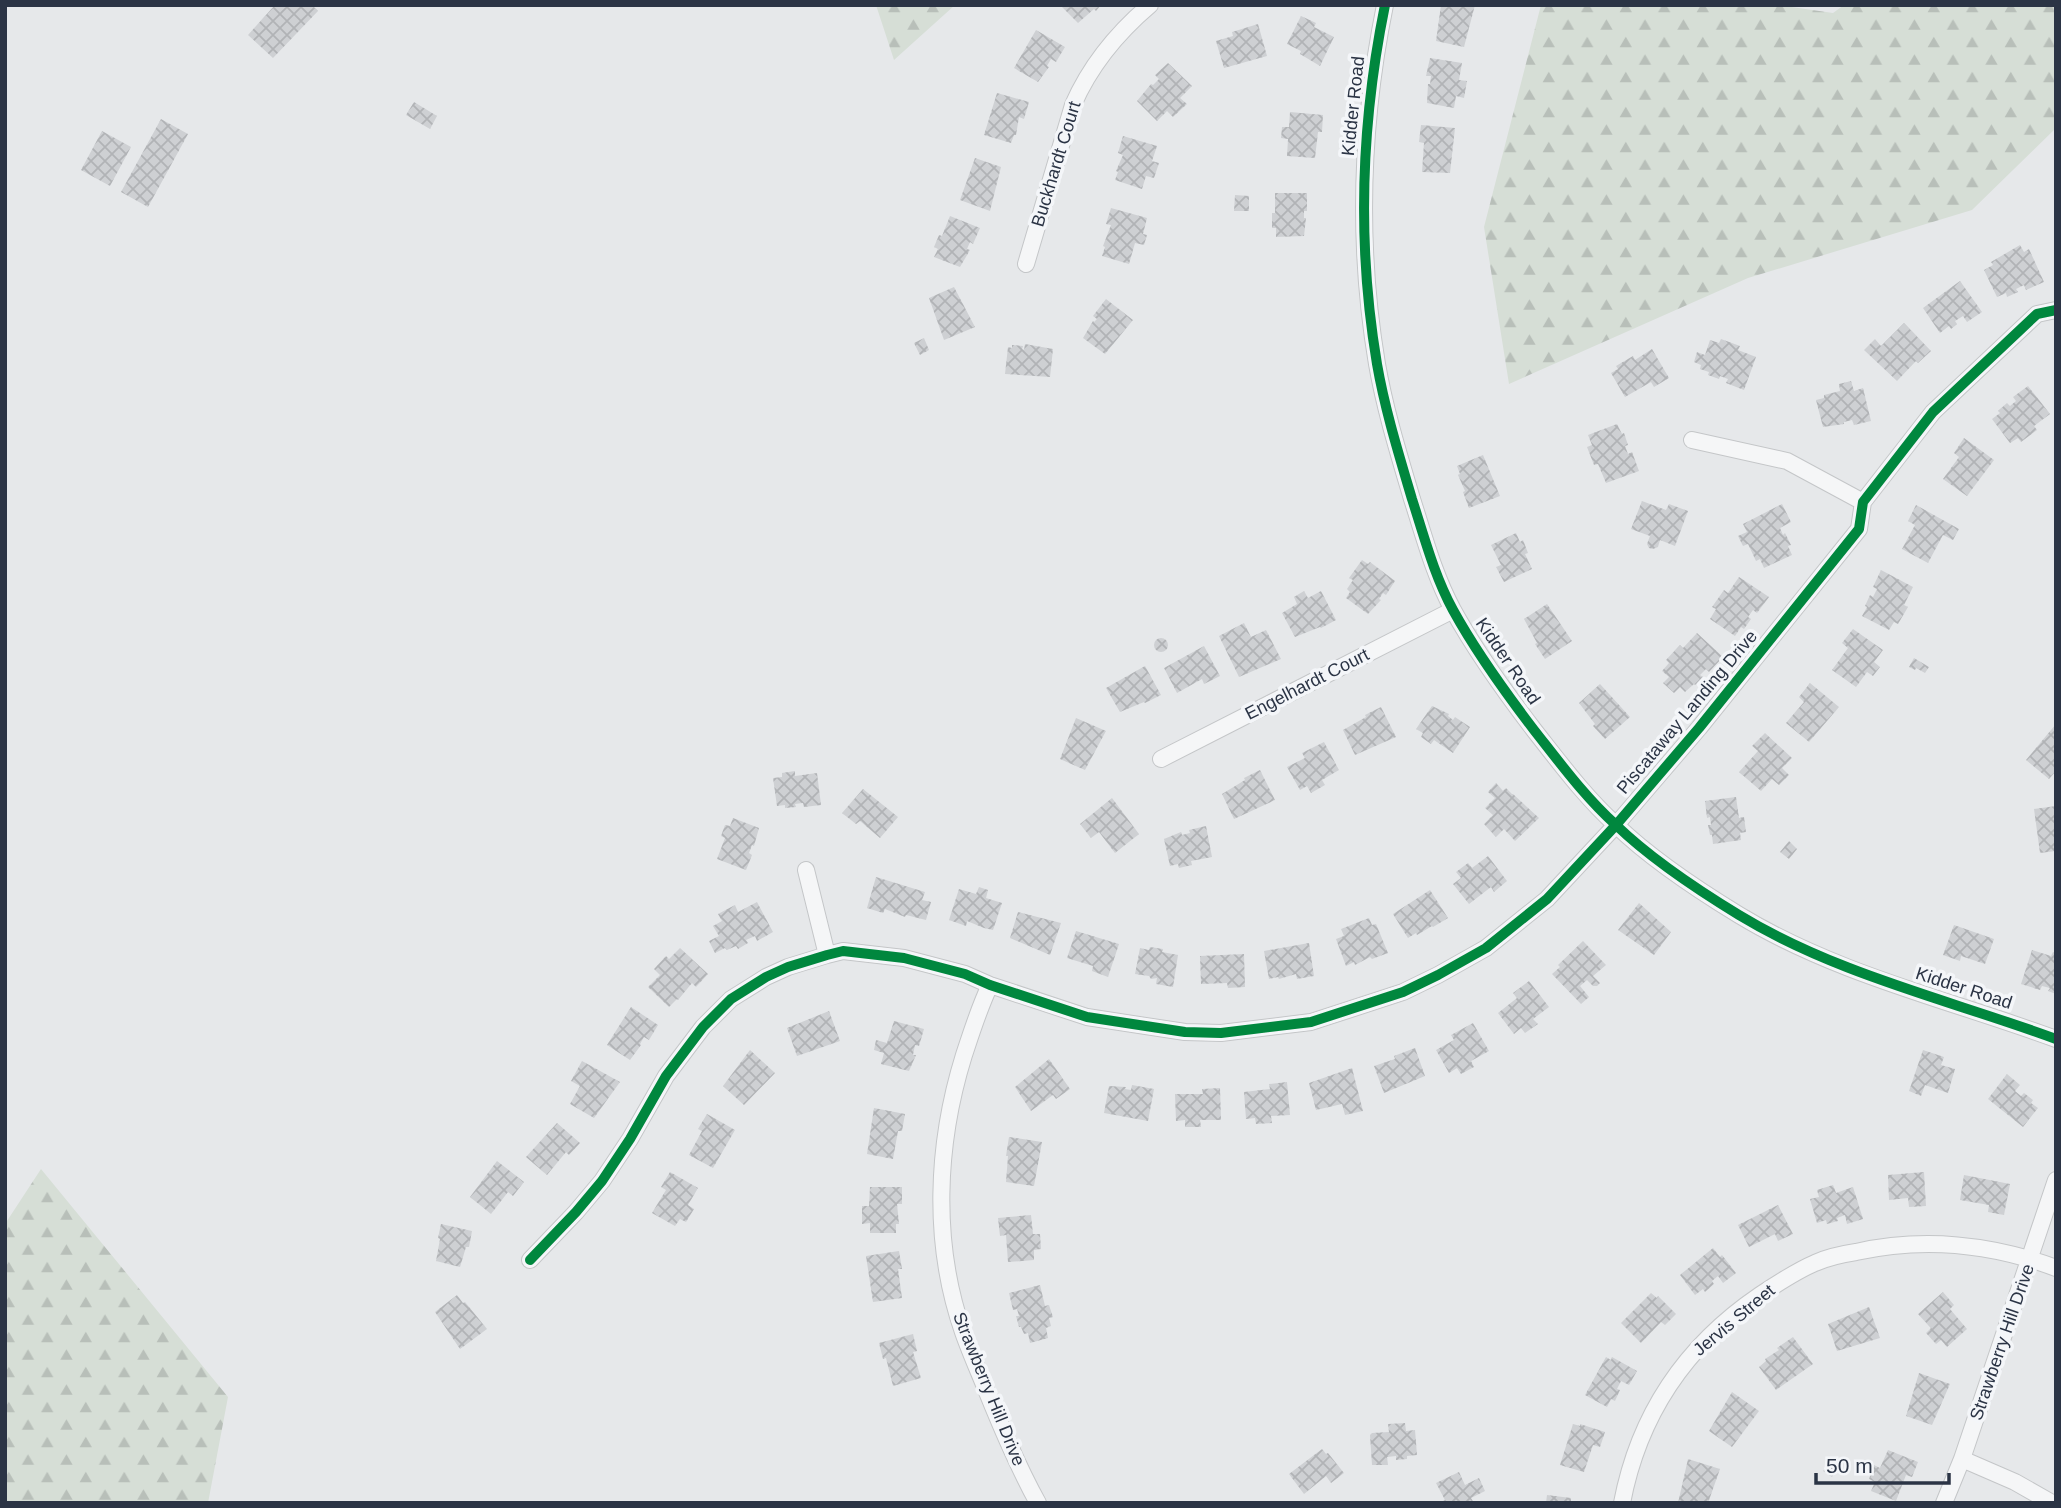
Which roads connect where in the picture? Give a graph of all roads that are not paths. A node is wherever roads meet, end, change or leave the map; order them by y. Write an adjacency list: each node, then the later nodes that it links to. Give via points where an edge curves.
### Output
1 (1150, 5): 3 (street, Buckhardt Court, via 1111,43 1082,85)
2 (1385, 5): 7 (street, Kidder Road, via 1364,157 1364,239 1372,325 1395,444)
3 (1026, 264)
4 (2056, 310): 6 (street, Piscataway Landing Drive, via 2037,314 1933,412)
5 (1692, 440): 6 (street, via 1787,461)
6 (1863, 502): 9 (street, Piscataway Landing Drive, via 1859,529)
7 (1453, 610): 8 (street, Engelhardt Court); 9 (street, Kidder Road, via 1521,713)
8 (1161, 759)
9 (1616, 825): 12 (street, Piscataway Landing Drive, via 1548,899 1486,948 1403,992 1311,1022 1221,1033 1185,1032 1087,1017); 13 (street, Kidder Road, via 1691,883 1780,938)
10 (806, 870): 11 (street)
11 (827, 955): 12 (street, Piscataway Landing Drive, via 843,951 904,958); 16 (street, Piscataway Landing Drive, via 765,977 731,999 703,1027 666,1076 602,1181)
12 (990, 985): 19 (street, Strawberry Hill Drive, via 949,1114 941,1188 943,1239 963,1332)
13 (2056, 1039)
14 (2056, 1180): 15 (street, Strawberry Hill Drive)
15 (2031, 1258): 17 (street, Jervis Street); 18 (street, Strawberry Hill Drive); 20 (street, Jervis Street, via 1944,1243 1878,1247 1817,1262 1783,1280 1709,1335 1671,1380 1641,1436)
16 (530, 1260)
17 (2056, 1268)
18 (1962, 1459): 21 (street, Strawberry Hill Drive); 22 (street)
19 (1038, 1503)
20 (1622, 1503)
21 (1944, 1503)
22 (2052, 1503)

